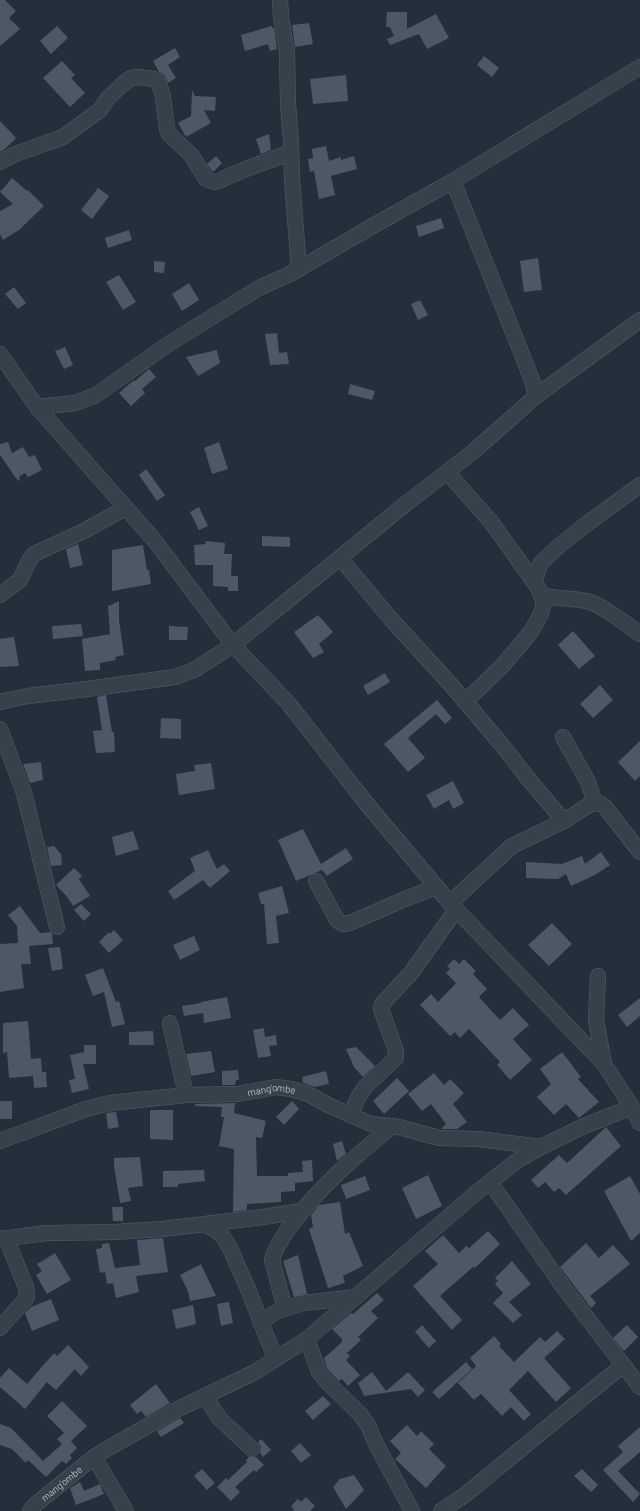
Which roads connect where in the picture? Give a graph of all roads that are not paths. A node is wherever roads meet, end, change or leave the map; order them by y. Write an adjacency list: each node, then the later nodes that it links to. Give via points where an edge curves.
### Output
1 (280, 0): 3 (street, via 287,53)
2 (640, 68): 5 (street)
3 (291, 152): 4 (street, via 219,181 208,180 192,156 173,139 167,129 159,83 154,79 136,77 131,78 112,94 97,113 62,136); 6 (street)
4 (0, 162)
5 (453, 181): 6 (street); 9 (street, via 492,276)
6 (299, 269): 10 (street, via 252,292 170,343 89,399 64,405)
7 (640, 320): 9 (street)
8 (0, 354): 10 (street)
9 (536, 396): 11 (street)
10 (37, 407): 13 (street)
11 (447, 472): 14 (street); 15 (street, via 492,523)
12 (640, 485): 15 (street, via 560,545 541,563)
13 (125, 508): 16 (street, via 84,531 34,554 18,582); 19 (street, via 155,541)
14 (340, 558): 19 (street); 21 (street)
15 (534, 581): 17 (street)
16 (0, 595)
17 (541, 595): 18 (street, via 592,603); 21 (street, via 544,600 541,614 531,632)
18 (640, 634)
19 (233, 645): 20 (street, via 194,670 175,677); 28 (street, via 289,704)
20 (0, 702)
21 (465, 702): 25 (street)
22 (0, 729): 30 (street, via 26,800)
23 (563, 737): 24 (street, via 586,777)
24 (595, 803): 25 (street); 26 (street, via 605,807)
25 (564, 821): 29 (street, via 512,846)
26 (640, 852)
27 (316, 882): 28 (street, via 337,920 343,924)
28 (436, 887): 29 (street)
29 (453, 907): 33 (street); 36 (street, via 411,973 382,1004 381,1009 396,1051 396,1058 366,1087)
30 (57, 927)
31 (598, 976): 33 (street, via 596,1020)
32 (170, 1023): 34 (street)
33 (604, 1064): 35 (street)
34 (186, 1095): 36 (street, mang'ombe, via 291,1089 308,1094); 39 (street, mang'ombe, via 110,1103 86,1109)
35 (632, 1107): 37 (street); 40 (street, mang'ombe)
36 (350, 1115): 38 (street, mang'ombe, via 371,1124)
37 (640, 1123)
38 (393, 1126): 40 (street, mang'ombe, via 440,1138 479,1138); 42 (street, via 365,1148)
39 (0, 1141)
40 (541, 1147): 41 (street, mang'ombe, via 518,1160)
41 (490, 1182): 45 (street, mang'ombe); 51 (street, via 564,1288)
42 (301, 1211): 43 (street); 46 (street, via 279,1243 272,1260)
43 (206, 1224): 44 (street, via 114,1232 46,1233); 47 (street, via 221,1234 229,1246)
44 (3, 1238): 48 (street, via 26,1287 27,1297)
45 (356, 1297): 46 (street, via 303,1303); 49 (street, mang'ombe)
46 (285, 1309): 47 (street)
47 (260, 1322): 50 (street)
48 (0, 1328)
49 (307, 1339): 50 (street, mang'ombe); 58 (street, via 319,1372 368,1425)
50 (275, 1358): 53 (street, mang'ombe, via 255,1372)
51 (623, 1365): 52 (street); 59 (street, via 465,1495)
52 (640, 1387)
53 (205, 1396): 54 (street, via 219,1418); 55 (street, mang'ombe)
54 (252, 1449)
55 (94, 1457): 56 (street, mang'ombe); 57 (street)
56 (30, 1511)
57 (126, 1511)
58 (412, 1511)
59 (441, 1511)

